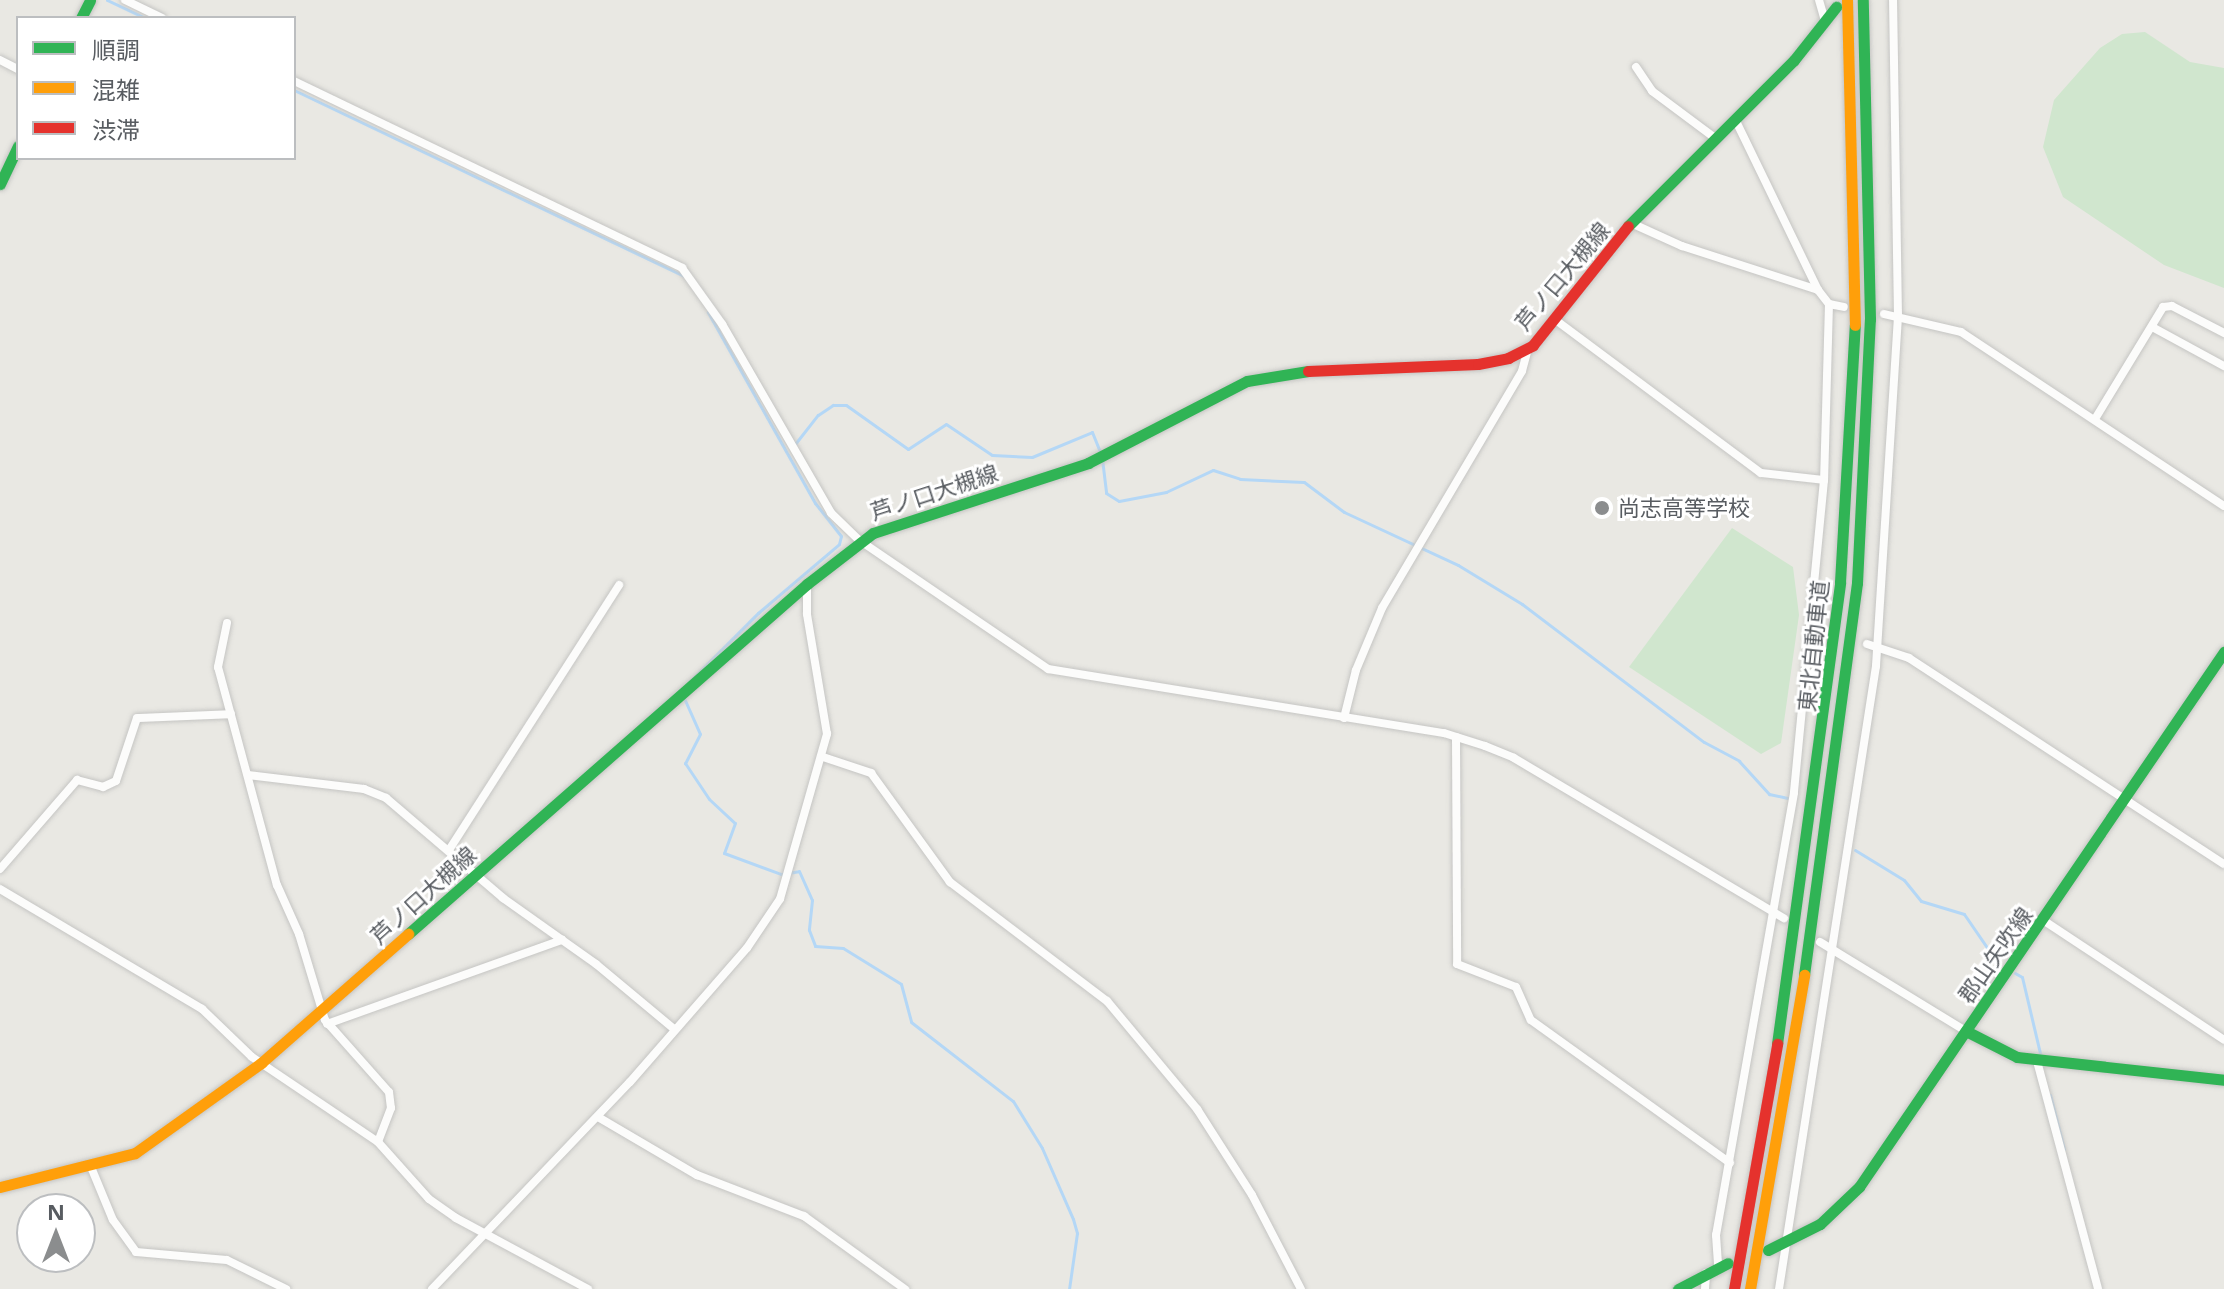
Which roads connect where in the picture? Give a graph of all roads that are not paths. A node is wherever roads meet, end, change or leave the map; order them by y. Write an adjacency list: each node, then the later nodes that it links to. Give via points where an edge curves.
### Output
1 (125, 0): 6 (street)
2 (1819, 0): 7 (street)
3 (1863, 0): 79 (main road, 東北自動車道, via 1871,290 1857,583 1817,901)
4 (1893, 0): 19 (street)
5 (1842, 4): 7 (main road, 芦ノ口大槻線); 78 (main road, 東北自動車道, via 1855,317 1840,582 1795,939)
6 (158, 16)
7 (1825, 21): 10 (main road, 芦ノ口大槻線)
8 (1636, 67): 11 (street, via 1652,91)
9 (296, 82): 28 (street, via 682,268 722,324 825,505)
10 (1735, 119): 11 (main road, 芦ノ口大槻線); 15 (street)
11 (1715, 138): 14 (main road, 芦ノ口大槻線)
12 (16, 150): 13 (main road)
13 (0, 184)
14 (1631, 223): 15 (street, via 1682,246); 20 (main road, 芦ノ口大槻線)
15 (1818, 290): 16 (street)
16 (1829, 304): 17 (street); 26 (street)
17 (1844, 307)
18 (1884, 314): 19 (street)
19 (1898, 316): 25 (street, via 1961,332); 35 (street)
20 (1557, 321): 23 (main road, 芦ノ口大槻線); 26 (street, via 1761,473)
21 (2154, 328): 22 (street, via 2163,307 2172,306); 24 (street); 25 (street)
22 (2224, 333)
23 (1528, 349): 28 (main road, 芦ノ口大槻線, via 1478,364 1320,369 1247,381 1088,463 915,516); 38 (street, via 1516,383 1382,608 1356,670)
24 (2224, 366)
25 (2095, 419): 27 (street)
26 (1824, 480): 32 (street)
27 (2224, 506)
28 (859, 540): 29 (main road, 芦ノ口大槻線); 38 (street, via 1064,675)
29 (807, 584): 40 (street, via 807,614 827,713); 46 (main road, 芦ノ口大槻線)
30 (619, 585): 43 (street)
31 (227, 623): 37 (street, via 218,667)
32 (1808, 631): 33 (street); 48 (street, via 1794,793)
33 (1822, 633)
34 (1867, 644): 35 (street)
35 (1878, 647): 42 (street, via 1909,658); 53 (street)
36 (2224, 652): 42 (main road, 郡山矢吹線)
37 (231, 714): 41 (street); 45 (street, via 137,718 116,781 103,787 77,780)
38 (1344, 718): 39 (street)
39 (1456, 737): 48 (street, via 1514,758); 63 (street, via 1457,964 1516,987 1531,1020)
40 (823, 757): 55 (street, via 780,899 724,976); 75 (street, via 871,773 950,882 1107,1001 1197,1109 1252,1195)
41 (248, 775): 43 (street, via 375,792); 54 (street, via 277,885 299,934)
42 (2125, 800): 44 (street); 50 (main road, 郡山矢吹線)
43 (449, 850): 46 (street)
44 (2224, 864)
45 (0, 869)
46 (475, 874): 51 (street); 54 (main road, 芦ノ口大槻線)
47 (0, 889): 59 (street, via 202,1009)
48 (1773, 913): 49 (street); 63 (street)
49 (1784, 918)
50 (2043, 920): 56 (main road, 郡山矢吹線); 57 (street)
51 (562, 940): 54 (street); 55 (street)
52 (1820, 942): 53 (street)
53 (1835, 950): 56 (street); 67 (street)
54 (325, 1018): 59 (main road, 芦ノ口大槻線); 62 (street, via 389,1092 391,1108)
55 (674, 1029): 61 (street)
56 (1966, 1031): 58 (main road, via 1997,1050); 67 (main road, 郡山矢吹線, via 1851,1197 1820,1224)
57 (2224, 1040)
58 (2037, 1061): 60 (main road); 81 (street)
59 (261, 1063): 62 (street); 64 (main road, 芦ノ口大槻線, via 147,1146)
60 (2224, 1080)
61 (598, 1117): 66 (street); 74 (street, via 697,1175 804,1216)
62 (378, 1142): 66 (street, via 429,1199)
63 (1730, 1163): 69 (street, via 1716,1235)
64 (91, 1167): 65 (main road, 芦ノ口大槻線); 71 (street, via 113,1220 136,1252 227,1260)
65 (0, 1187)
66 (489, 1234): 72 (street); 73 (street)
67 (1787, 1242): 68 (main road, 郡山矢吹線); 80 (street)
68 (1768, 1250)
69 (1723, 1265): 70 (main road)
70 (1706, 1272): 76 (main road); 77 (street)
71 (286, 1289)
72 (432, 1289)
73 (588, 1289)
74 (905, 1289)
75 (1301, 1289)
76 (1678, 1289)
77 (1705, 1289)
78 (1734, 1289)
79 (1750, 1289)
80 (1779, 1289)
81 (2098, 1289)

